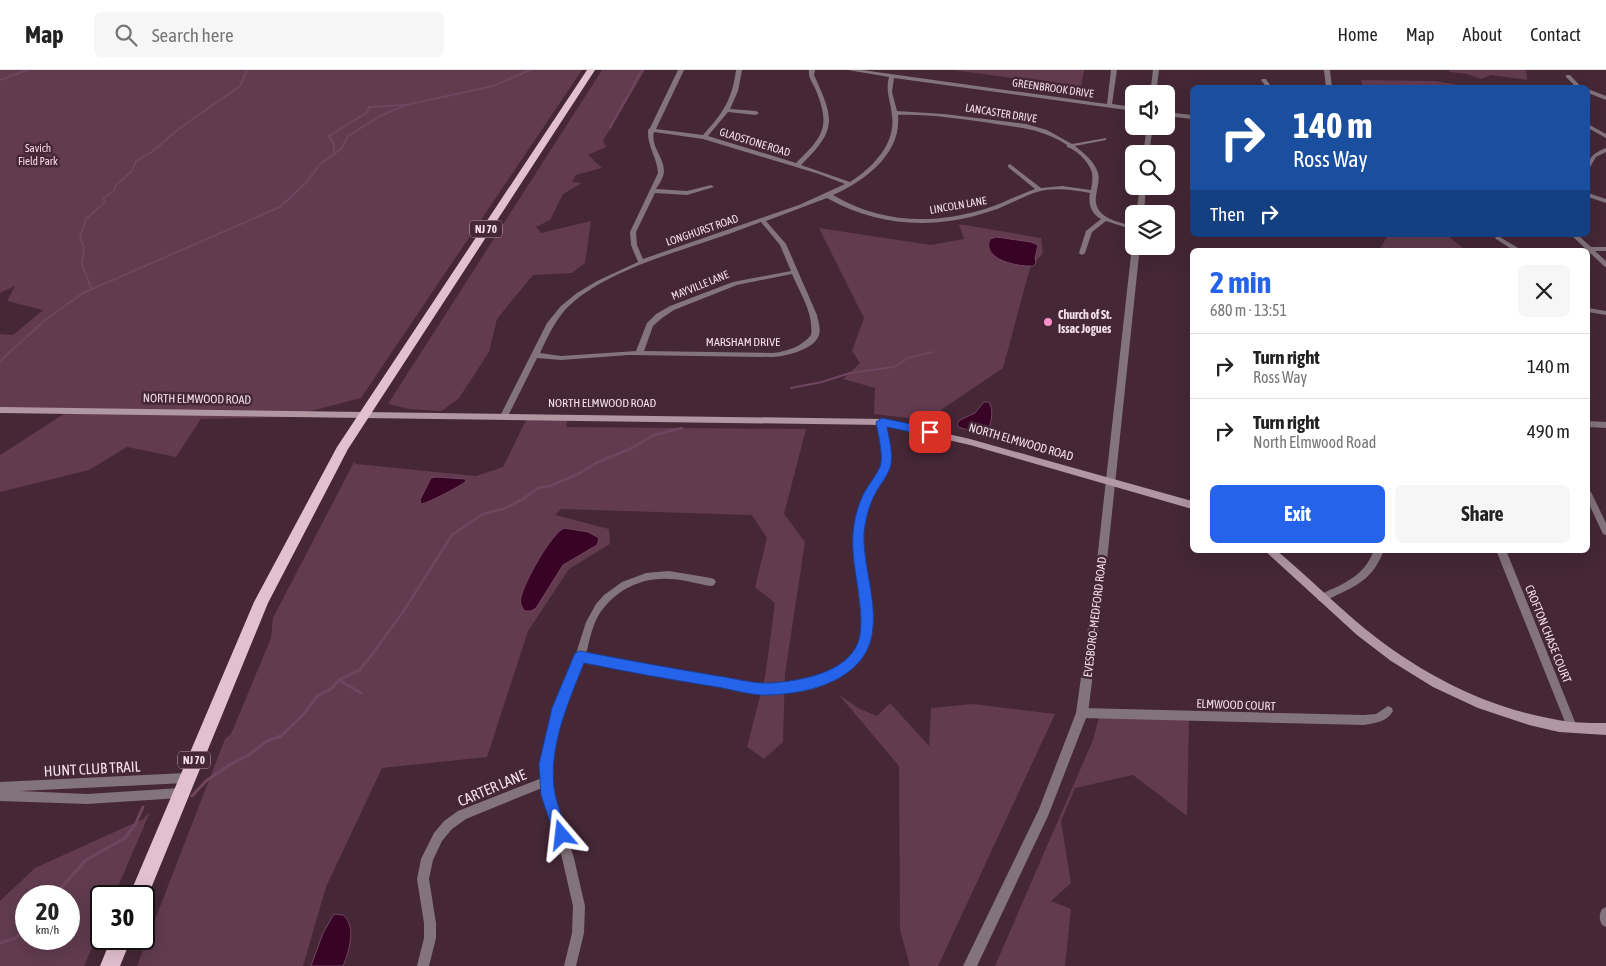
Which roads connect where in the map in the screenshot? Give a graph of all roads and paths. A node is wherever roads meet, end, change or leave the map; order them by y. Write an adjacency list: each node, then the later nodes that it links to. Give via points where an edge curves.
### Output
1 (591, 70): 62 (highway, NJ 70)
2 (681, 70): 26 (street)
3 (739, 70): 20 (street, via 736,94)
4 (812, 70): 33 (street, via 811,75 826,105 827,126 819,143)
5 (851, 70): 9 (street, GREENBROOK DRIVE)
6 (1114, 70): 18 (street)
7 (1156, 70): 12 (street)
8 (1327, 70): 14 (street)
9 (892, 76): 18 (street, GREENBROOK DRIVE); 22 (street, LONGHURST ROAD, via 888,90)
10 (1568, 76): 15 (street)
11 (1264, 80): 13 (street)
12 (1154, 85)
13 (1268, 85)
14 (1329, 85)
15 (1577, 85)
16 (1590, 92): 17 (street)
17 (1606, 98)
18 (1109, 106): 19 (street, GREENBROOK DRIVE)
19 (1125, 108)
20 (728, 110): 21 (street); 27 (street)
21 (756, 113)
22 (894, 113): 30 (street, LANCASTER DRIVE, via 944,115 1024,126 1052,134); 35 (street, LONGHURST ROAD, via 893,137 883,156)
23 (1175, 115): 24 (street)
24 (1190, 117)
25 (1590, 127): 28 (street)
26 (651, 130): 27 (street, GLADSTONE ROAD); 37 (street, via 650,139 661,168)
27 (704, 136): 33 (street, GLADSTONE ROAD)
28 (1606, 136)
29 (1104, 139): 30 (street)
30 (1069, 146): 39 (street, LANCASTER DRIVE, via 1094,170)
31 (1606, 150): 32 (street, via 1594,156)
32 (1590, 163)
33 (798, 166): 35 (street, GLADSTONE ROAD)
34 (1010, 166): 38 (street)
35 (850, 184): 40 (street, LONGHURST ROAD)
36 (711, 187): 37 (street, via 687,193)
37 (653, 190): 54 (street, via 633,232 634,245)
38 (1040, 190): 39 (street, LINCOLN LANE, via 1064,188); 40 (street, LINCOLN LANE, via 979,213 915,221 862,213)
39 (1093, 192): 43 (street, LANCASTER DRIVE, via 1094,210)
40 (829, 196): 44 (street, LONGHURST ROAD)
41 (1590, 197): 42 (street)
42 (1606, 201)
43 (1105, 219): 45 (street); 52 (street, via 1090,231)
44 (762, 220): 54 (street, LONGHURST ROAD); 56 (street, MARSHAM DRIVE, via 783,244)
45 (1125, 225)
46 (1576, 237): 49 (street)
47 (1498, 238): 48 (street)
48 (1515, 248)
49 (1589, 248)
50 (1590, 249): 51 (street); 55 (street)
51 (1606, 249)
52 (1082, 253)
53 (1135, 255): 67 (street, EVESBORO-MEDFORD ROAD)
54 (642, 262): 60 (street, LONGHURST ROAD, via 565,306 554,318)
55 (1606, 266)
56 (794, 272): 59 (street, MAYVILLE LANE, via 735,283 672,308 650,325); 59 (street, MARSHAM DRIVE, via 816,326 815,336 801,347 773,355)
57 (1590, 310): 58 (street)
58 (1606, 312)
59 (639, 353): 60 (street, MARSHAM DRIVE, via 569,358)
60 (535, 355): 63 (street, LONGHURST ROAD)
61 (0, 410): 62 (main road, NORTH ELMWOOD ROAD)
62 (364, 415): 63 (main road, NORTH ELMWOOD ROAD); 83 (highway, NJ 70, via 262,602)
63 (504, 416): 64 (main road, NORTH ELMWOOD ROAD)
64 (882, 422): 67 (main road, NORTH ELMWOOD ROAD, via 970,442); 76 (street, via 885,468 863,509 858,532 866,635 860,652 848,666 812,684 768,690)
65 (1590, 424): 66 (street)
66 (1606, 425)
67 (1110, 481): 69 (main road, NORTH ELMWOOD ROAD); 78 (street, EVESBORO-MEDFORD ROAD)
68 (1590, 498): 70 (street)
69 (1190, 504)
70 (1606, 532)
71 (1272, 553): 75 (main road)
72 (1379, 553): 75 (street, via 1376,564 1363,577)
73 (1502, 553): 79 (street, CROFTON CHASE COURT)
74 (711, 582): 76 (street, via 658,575 645,576 621,586 604,601 593,617)
75 (1322, 598): 79 (main road, via 1397,659 1453,690 1535,721)
76 (580, 656): 81 (street, via 559,708 546,764)
77 (1388, 711): 78 (street, ELMWOOD COURT, via 1378,718 1364,720)
78 (1082, 713): 94 (street, EVESBORO-MEDFORD ROAD, via 1044,812)
79 (1572, 727): 80 (main road)
80 (1606, 729)
81 (547, 781): 92 (street, CARTER LANE, via 462,815 438,837 427,859 423,880 430,923); 93 (street, via 548,795 578,900 580,919)
82 (60, 785): 83 (street, HUNT CLUB TRAIL); 84 (street, HUNT CLUB TRAIL); 86 (street)
83 (183, 786): 86 (street, HUNT CLUB TRAIL, via 101,798); 87 (highway, NJ 70)
84 (0, 787)
85 (0, 796): 86 (street, HUNT CLUB TRAIL)
86 (53, 798)
87 (142, 885)
88 (1606, 912): 89 (street)
89 (1606, 921)
90 (117, 950): 91 (highway)
91 (110, 966)
92 (423, 966)
93 (570, 966)
94 (970, 966)

